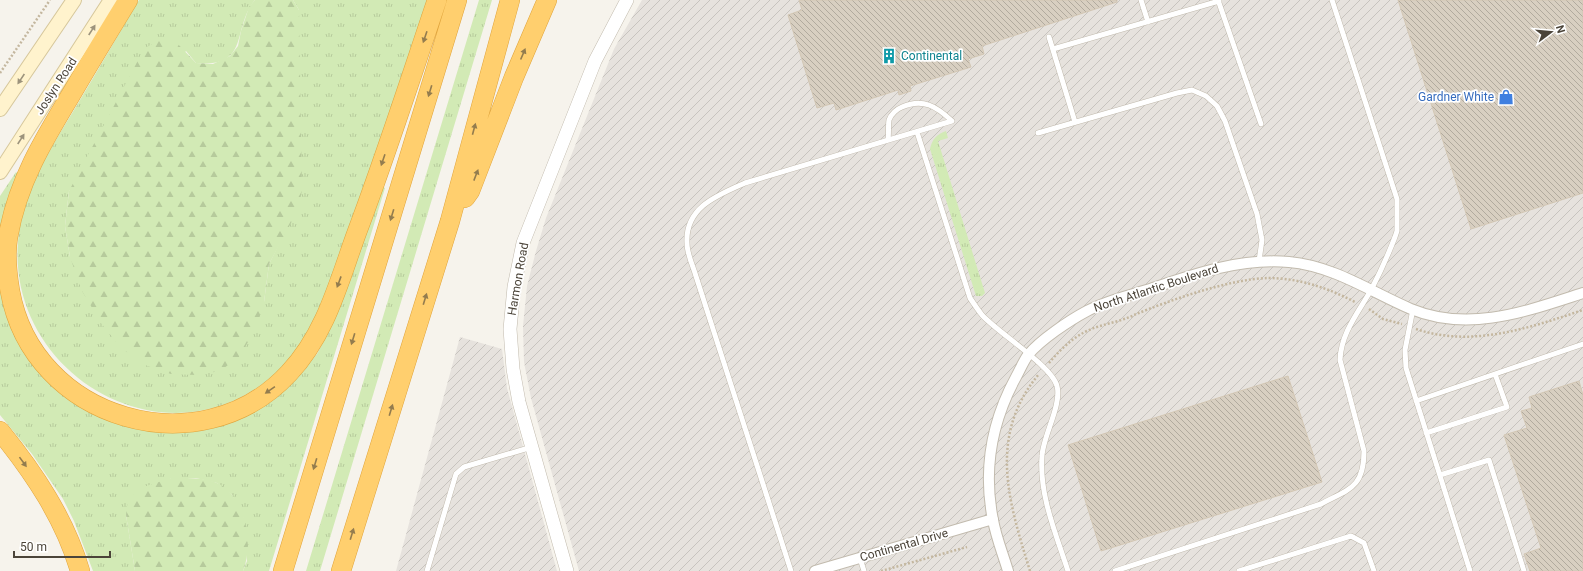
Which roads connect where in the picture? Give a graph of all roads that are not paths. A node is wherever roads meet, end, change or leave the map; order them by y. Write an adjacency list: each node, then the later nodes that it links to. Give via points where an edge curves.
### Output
1 (74, 0): 15 (main road, one-way to 15)
2 (111, 0): 21 (main road, Joslyn Road, one-way to 2)
3 (128, 0): 4 (highway, one-way to 3, via 377,179 316,338 290,373 274,388 253,401 223,415 173,424 143,422 119,415 92,404 62,383 44,364 26,338 13,308 7,273 8,238 20,190 39,148)
4 (437, 0)
5 (457, 0): 38 (highway, one-way to 38)
6 (510, 0): 22 (highway, one-way to 6)
7 (547, 0): 22 (highway, one-way to 7, via 470,191)
8 (626, 0): 33 (street, Harmon Road, via 595,61 523,243 514,287 510,329 515,382)
9 (1141, 0): 12 (lane)
10 (1332, 0): 24 (lane, via 1397,199 1398,231)
11 (1218, 1): 12 (lane); 17 (lane)
12 (1148, 22): 14 (lane)
13 (1049, 37): 14 (lane)
14 (1053, 49): 16 (lane)
15 (0, 109)
16 (1075, 122): 19 (lane); 23 (lane, via 1192,90 1206,96 1217,106 1225,121 1257,214 1262,240)
17 (1261, 124)
18 (917, 132): 20 (lane); 20 (lane, via 952,120 925,102 909,104 897,109 889,119); 28 (lane, via 970,298 982,316)
19 (1038, 133)
20 (888, 139): 42 (lane, via 745,183 701,206 690,223 687,243 694,270)
21 (0, 172)
22 (450, 221): 39 (highway, one-way to 22)
23 (1259, 261): 24 (street, North Atlantic Boulevard, via 1290,262 1329,270); 28 (street, North Atlantic Boulevard, via 1210,268 1089,310 1062,327)
24 (1371, 290): 26 (street, North Atlantic Boulevard); 47 (lane, via 1348,328 1341,346 1340,360 1364,451 1364,467 1353,488 1321,504)
25 (1583, 293): 26 (street, North Atlantic Boulevard, via 1516,314 1473,320 1438,317)
26 (1412, 309): 30 (lane, via 1405,350 1406,368)
27 (1583, 344): 29 (lane)
28 (1028, 355): 35 (street, North Atlantic Boulevard, via 1005,396 992,436 989,475); 46 (lane, via 1044,368 1057,386 1042,456 1042,478 1046,502)
29 (1495, 374): 30 (lane); 32 (lane, via 1507,407)
30 (1416, 401): 32 (lane)
31 (0, 431): 37 (highway, one-way to 37, via 49,500 63,526)
32 (1426, 433): 34 (lane)
33 (532, 447): 40 (lane, via 464,467 456,474); 41 (street, Harmon Road)
34 (1440, 475): 50 (lane); 51 (lane, via 1489,460)
35 (993, 519): 36 (street, Continental Drive); 45 (street, North Atlantic Boulevard)
36 (860, 558): 43 (street, Continental Drive); 44 (lane)
37 (80, 571)
38 (283, 571)
39 (341, 571)
40 (427, 571)
41 (567, 571)
42 (791, 571)
43 (815, 571)
44 (864, 571)
45 (1008, 571)
46 (1068, 571)
47 (1115, 571)
48 (1239, 571): 49 (lane, via 1351,536 1364,543)
49 (1374, 571)
50 (1470, 571)
51 (1524, 571)

